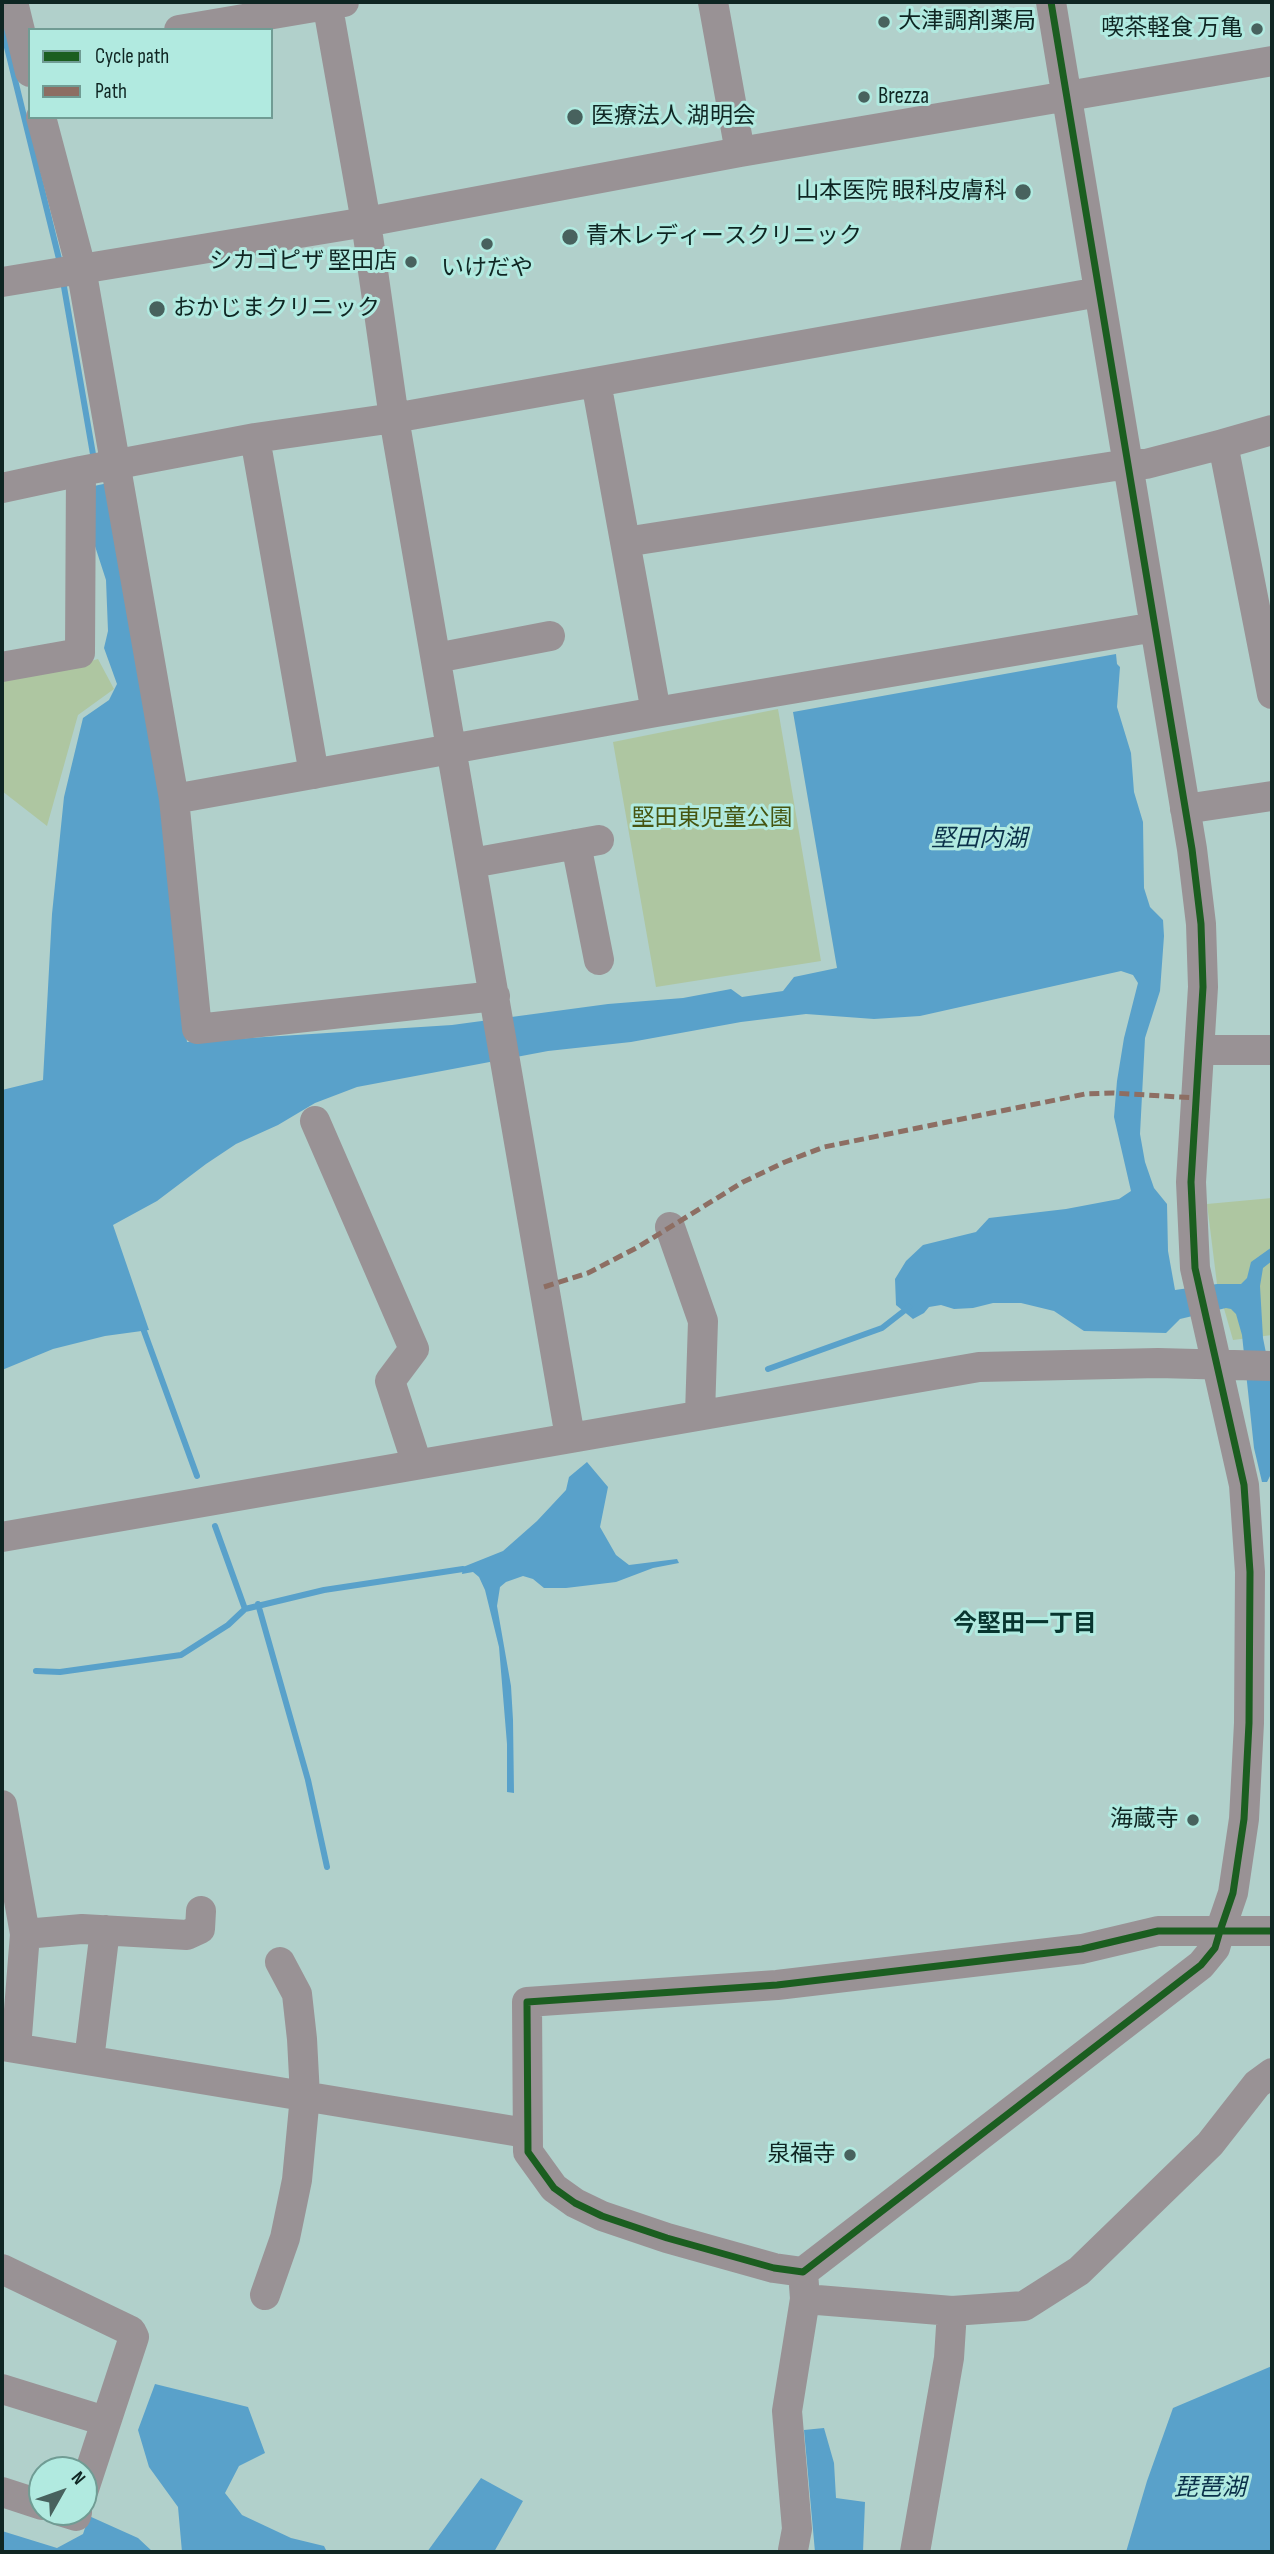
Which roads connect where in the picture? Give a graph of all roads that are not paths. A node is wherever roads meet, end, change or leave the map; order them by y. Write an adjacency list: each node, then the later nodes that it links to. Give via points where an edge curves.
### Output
1 (13, 2): 6 (street)
2 (713, 2): 10 (street)
3 (1051, 2): 8 (street)
4 (333, 3): 5 (street); 11 (street)
5 (190, 28)
6 (22, 61)
7 (1272, 61): 8 (street)
8 (1067, 96): 10 (street); 14 (street)
9 (42, 119): 12 (street)
10 (740, 152): 11 (street)
11 (366, 222): 12 (street); 16 (street)
12 (81, 268): 13 (street); 20 (street)
13 (2, 282)
14 (1099, 292): 15 (street); 21 (street)
15 (596, 382): 16 (street); 24 (street)
16 (394, 418): 18 (street); 27 (street)
17 (1272, 430): 19 (street)
18 (255, 438): 20 (street); 32 (street)
19 (1223, 444): 21 (street, via 1146,464); 29 (street)
20 (116, 464): 22 (street); 34 (street)
21 (1128, 464): 24 (street); 25 (street)
22 (82, 471): 23 (street); 28 (street, via 80,653)
23 (2, 488)
24 (625, 542): 30 (street)
25 (1155, 627): 30 (street); 35 (street)
26 (550, 636): 27 (street)
27 (436, 658): 31 (street)
28 (2, 667)
29 (1272, 694)
30 (656, 712): 31 (street)
31 (452, 749): 32 (street); 36 (street)
32 (314, 775): 34 (street)
33 (1272, 796): 35 (street)
34 (174, 799): 38 (street, via 197,1029)
35 (1185, 809): 39 (street, via 1201,924)
36 (472, 863): 37 (street, via 588,842); 38 (street)
37 (598, 960)
38 (497, 1006): 46 (street)
39 (1200, 1050): 40 (street); 43 (street, via 1191,1182 1195,1268 1206,1317)
40 (1272, 1050)
41 (315, 1121): 47 (street, via 414,1349 390,1381)
42 (670, 1227): 45 (street, via 703,1321)
43 (1228, 1364): 44 (street); 45 (street, via 979,1367); 49 (street)
44 (1272, 1366)
45 (701, 1414): 46 (street)
46 (569, 1437): 47 (street)
47 (417, 1464): 48 (street)
48 (2, 1538)
49 (1261, 1676): 53 (street, via 1249,1723 1244,1819 1233,1893)
50 (2, 1805): 55 (street)
51 (201, 1911): 52 (street, via 200,1929 187,1935)
52 (104, 1930): 55 (street); 58 (street)
53 (1220, 1931): 54 (street); 61 (street, via 1157,1931 1082,1950 777,1985 527,2002); 63 (street, via 1201,1965)
54 (1272, 1931)
55 (25, 1934): 57 (street)
56 (280, 1962): 60 (street, via 297,1994)
57 (9, 2047): 58 (street)
58 (89, 2060): 60 (street)
59 (1272, 2073): 65 (street, via 1257,2084 1210,2144 1079,2271 1024,2306)
60 (305, 2096): 61 (street); 64 (street, via 285,2238)
61 (526, 2133): 63 (street, via 528,2152 554,2188 575,2203 667,2238 774,2268)
62 (2, 2269): 67 (street, via 131,2331 135,2337)
63 (804, 2286): 65 (street); 71 (street, via 787,2411 797,2529)
64 (265, 2295)
65 (952, 2311): 72 (street, via 949,2358)
66 (2, 2389): 67 (street)
67 (105, 2421): 68 (street)
68 (94, 2456)
69 (2, 2493): 70 (street)
70 (28, 2501)
71 (793, 2550)
72 (915, 2552)

